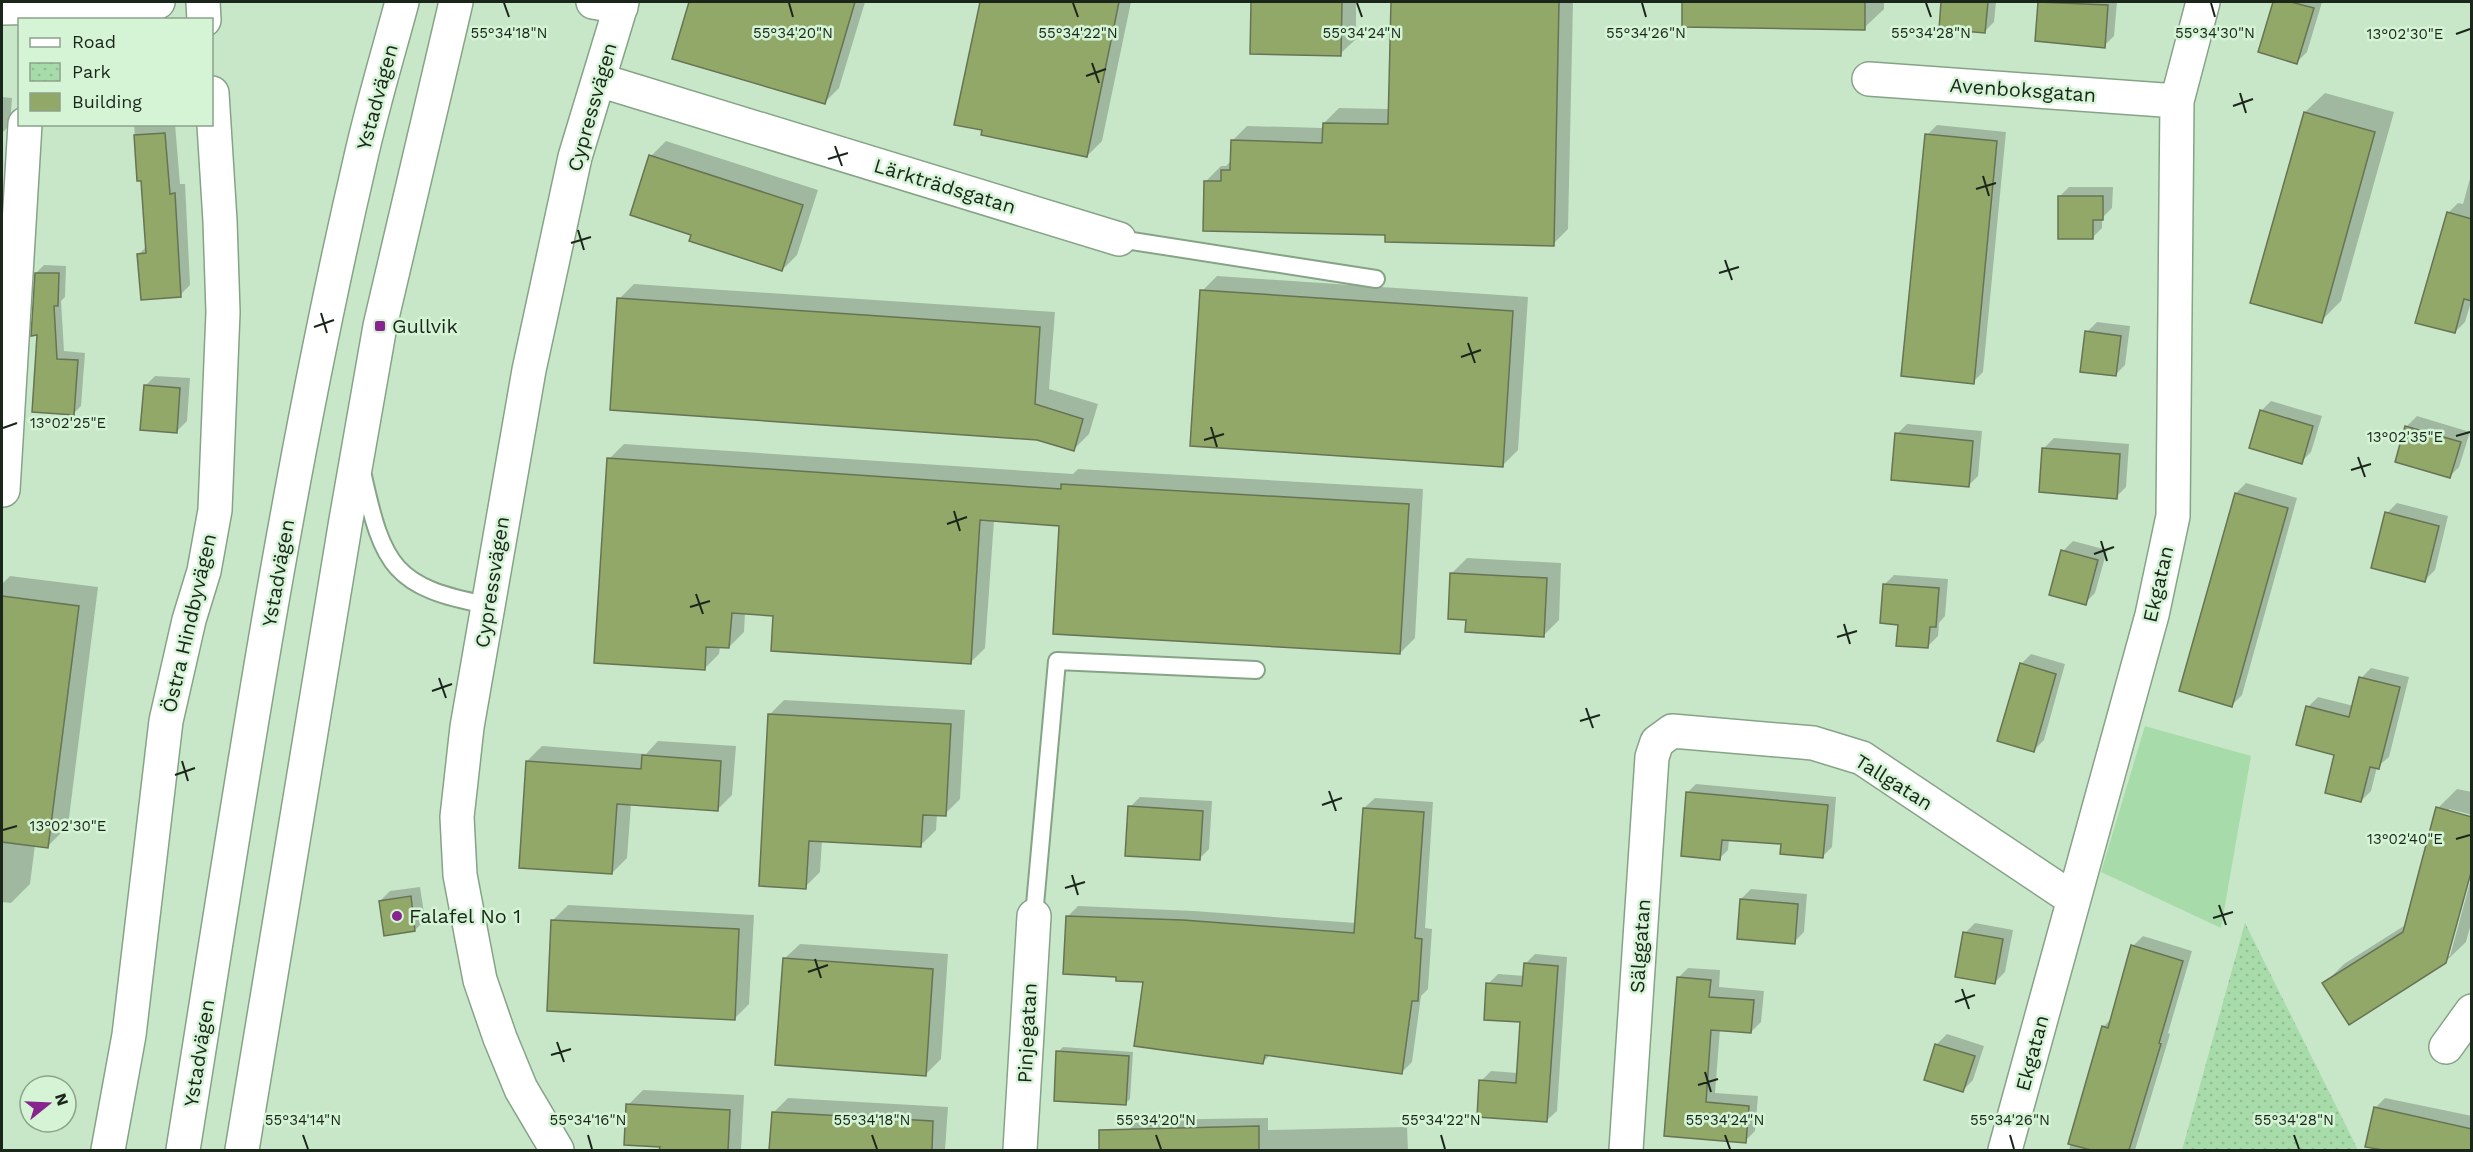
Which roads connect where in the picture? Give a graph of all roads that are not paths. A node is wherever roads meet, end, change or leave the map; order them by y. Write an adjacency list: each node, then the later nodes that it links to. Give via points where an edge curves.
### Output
1 (158, 2): 8 (street)
2 (203, 2): 9 (street)
3 (402, 2): 27 (street, Ystadvägen, via 340,246 288,513)
4 (456, 2): 17 (street, via 380,326)
5 (2202, 2): 12 (street, Ekgatan)
6 (612, 3): 11 (street, Cypressvägen)
7 (2, 8): 8 (street)
8 (33, 14)
9 (204, 18)
10 (1869, 79): 12 (street, Avenboksgatan)
11 (600, 80): 15 (street, Lärkträdsgatan); 19 (street, Cypressvägen, via 575,157 530,370)
12 (2177, 101): 22 (street, Ekgatan, via 2173,516 2152,615)
13 (213, 109): 26 (street, Östra Hindbyvägen, via 224,312 215,510 204,571 166,721 129,1035)
14 (25, 126): 18 (street)
15 (1119, 239): 16 (lane)
16 (1376, 279)
17 (357, 453): 19 (lane, via 372,518 384,548 400,572 421,587 446,597); 28 (street)
18 (3, 490)
19 (488, 605): 29 (street, Cypressvägen, via 460,794 460,874 480,980 500,1038 521,1089)
20 (1256, 670): 23 (lane, via 1057,661)
21 (1657, 741): 22 (street, Tallgatan, via 1672,731 1813,743 1862,758); 31 (street, Sälggatan, via 1652,757)
22 (2073, 899): 32 (street, Ekgatan)
23 (1034, 916): 30 (street, Pinjegatan)
24 (2472, 1011): 25 (street)
25 (2446, 1047)
26 (108, 1150)
27 (183, 1150)
28 (242, 1150)
29 (557, 1150)
30 (1020, 1150)
31 (1626, 1150)
32 (2005, 1150)

